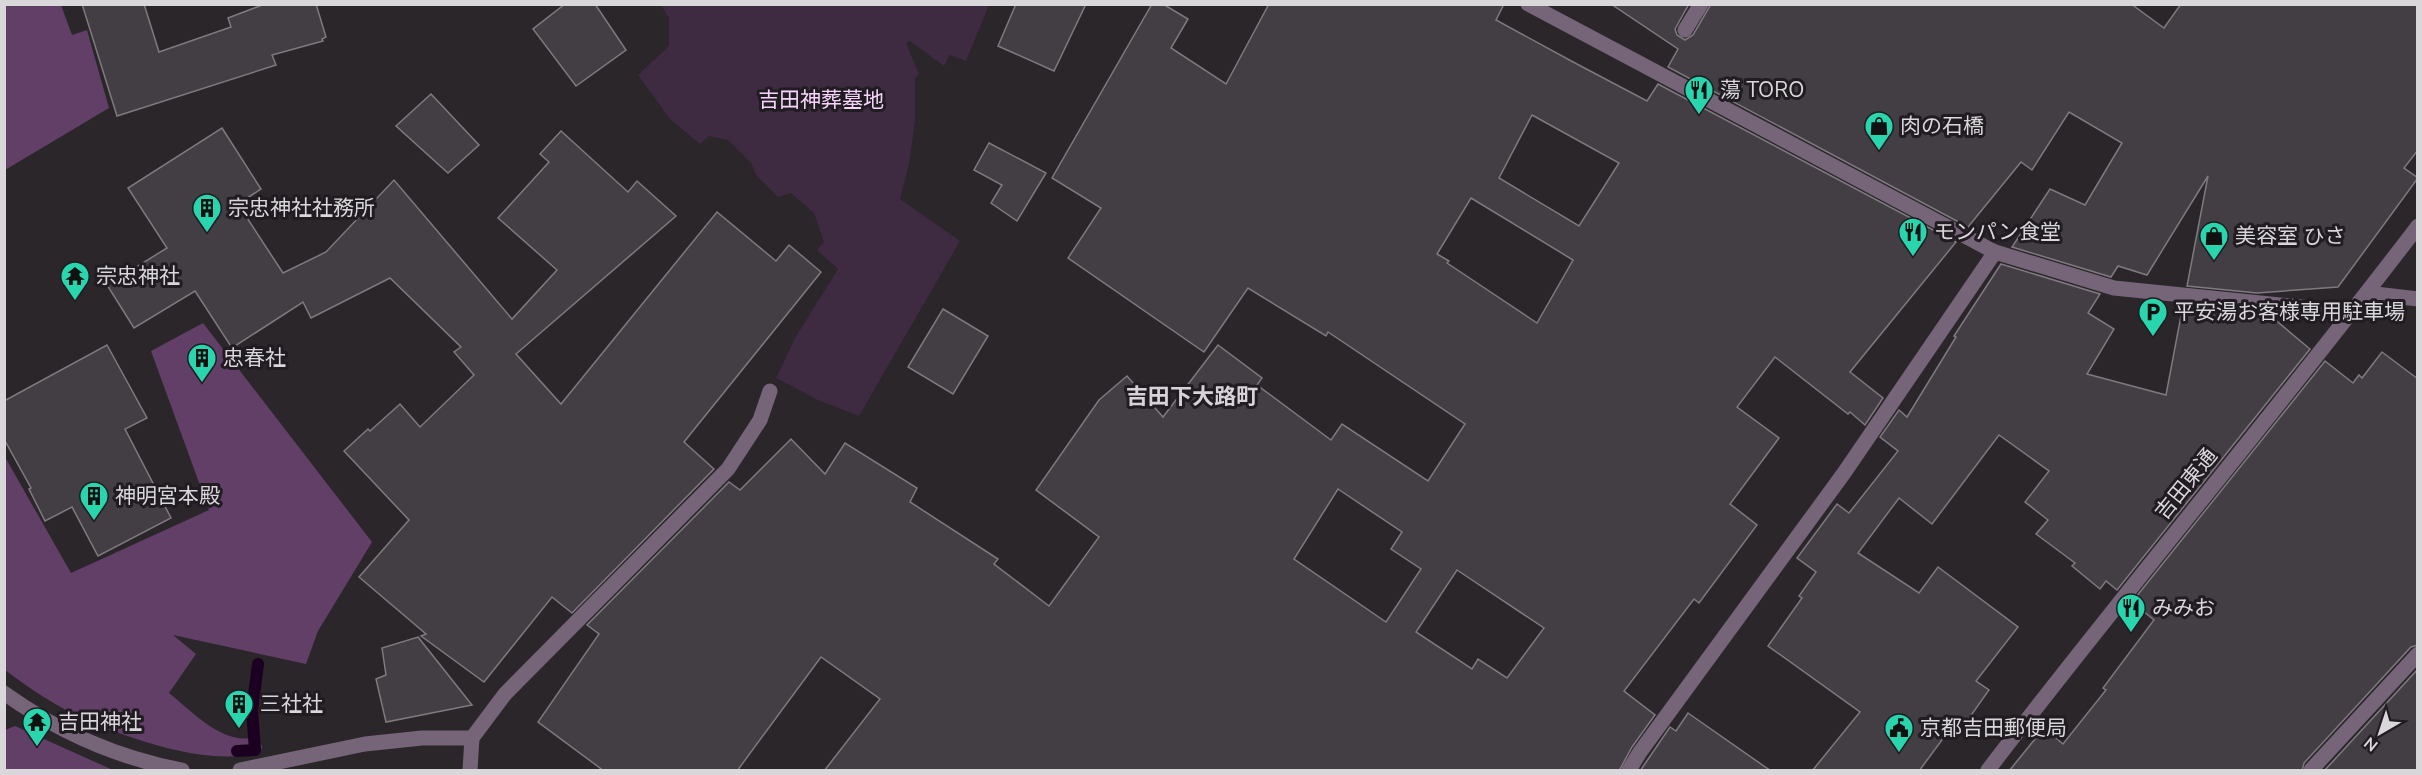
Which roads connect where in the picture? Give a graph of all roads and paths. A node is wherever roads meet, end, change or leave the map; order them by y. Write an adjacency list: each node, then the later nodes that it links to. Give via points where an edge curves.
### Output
1 (1528, 4): 5 (street)
2 (1701, 4): 3 (street)
3 (1685, 30)
4 (2418, 226): 6 (street, 吉田東通)
5 (1995, 252): 8 (street, via 2114,288); 16 (street, via 1844,473)
6 (2367, 293): 7 (street); 8 (street, 吉田東通)
7 (2418, 299)
8 (2350, 312): 17 (street, 吉田東通, via 2074,657)
9 (770, 391): 12 (street, via 760,420 728,469 505,694)
10 (2418, 654): 18 (street)
11 (4, 693): 13 (street, via 81,738 148,764)
12 (472, 738): 14 (street, via 365,744); 15 (street)
13 (182, 771)
14 (240, 771)
15 (470, 771)
16 (1629, 771)
17 (1988, 771)
18 (2311, 771)

